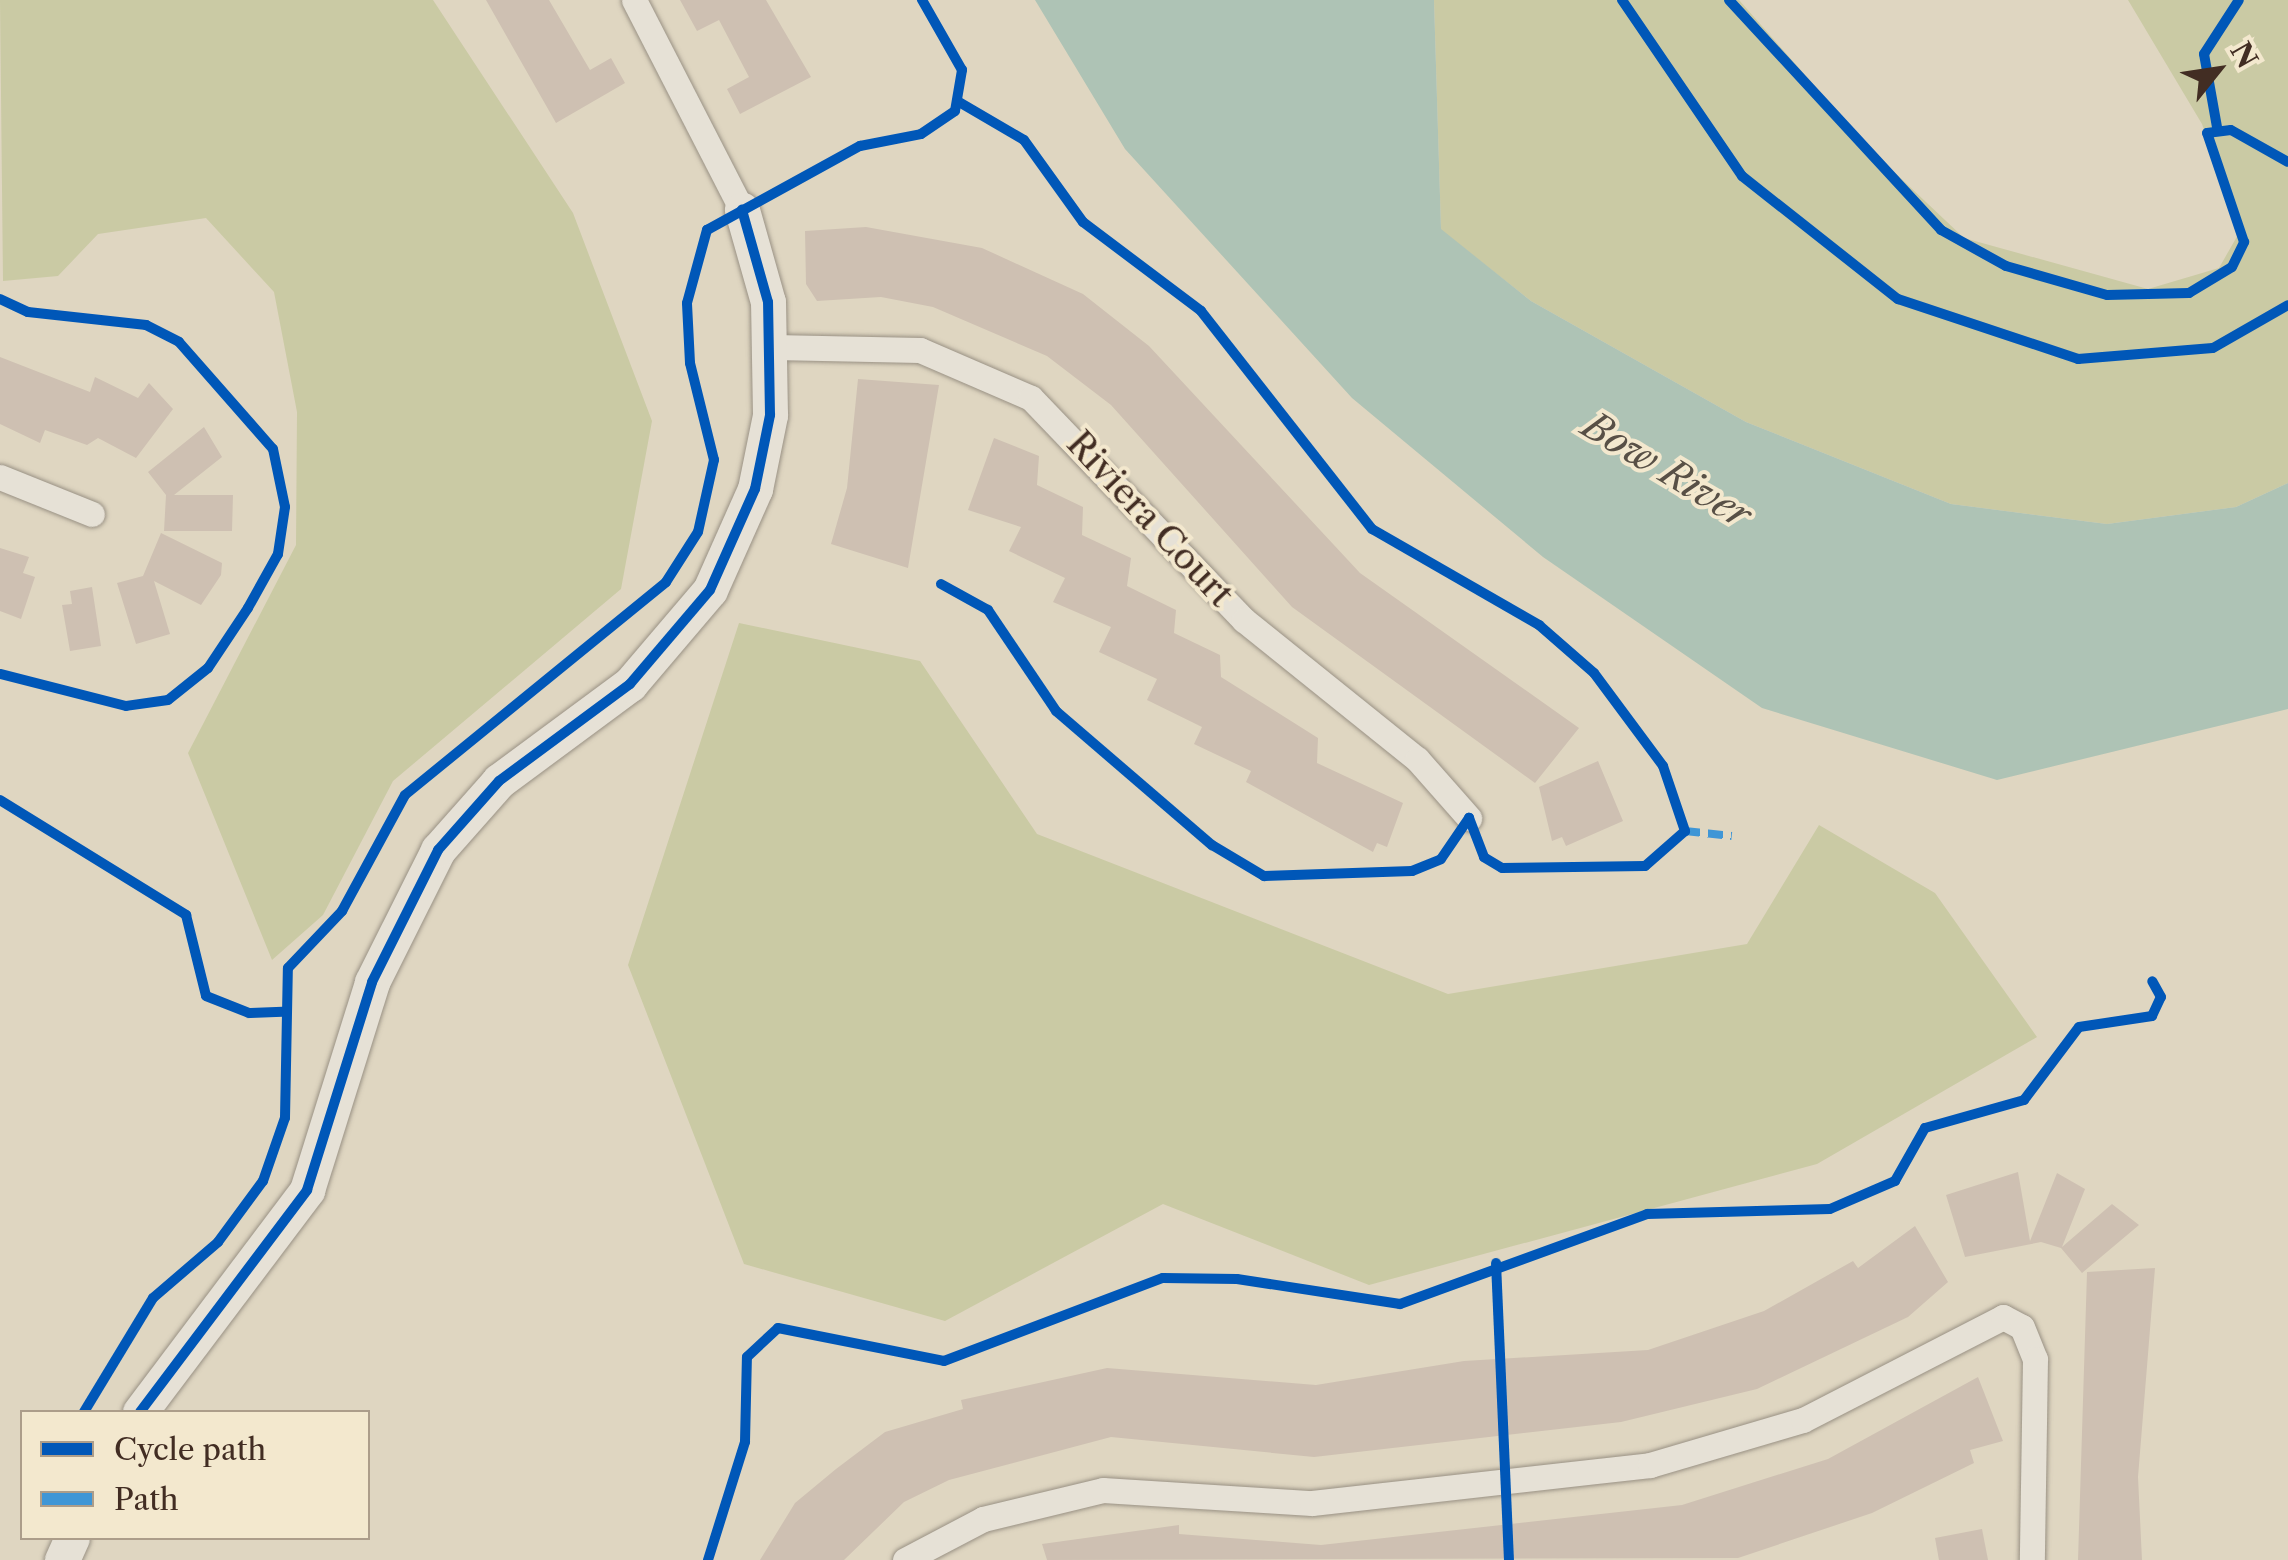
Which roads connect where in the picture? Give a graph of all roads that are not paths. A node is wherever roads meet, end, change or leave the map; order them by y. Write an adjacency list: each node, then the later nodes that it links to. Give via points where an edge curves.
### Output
1 (634, 0): 2 (street)
2 (742, 210): 3 (street)
3 (773, 347): 6 (street, Riviera Court, via 920,350 1031,398 1244,620 1417,758); 7 (street, via 758,476 710,590 630,684 499,781 438,850 372,982 306,1190)
4 (0, 477): 5 (street)
5 (92, 514)
6 (1469, 818)
7 (141, 1410)
8 (905, 1560): 9 (street, via 984,1518 1104,1490 1335,1502 1464,1480 1650,1465 1802,1420 2003,1317 2022,1327 2036,1359)
9 (2032, 1560)

